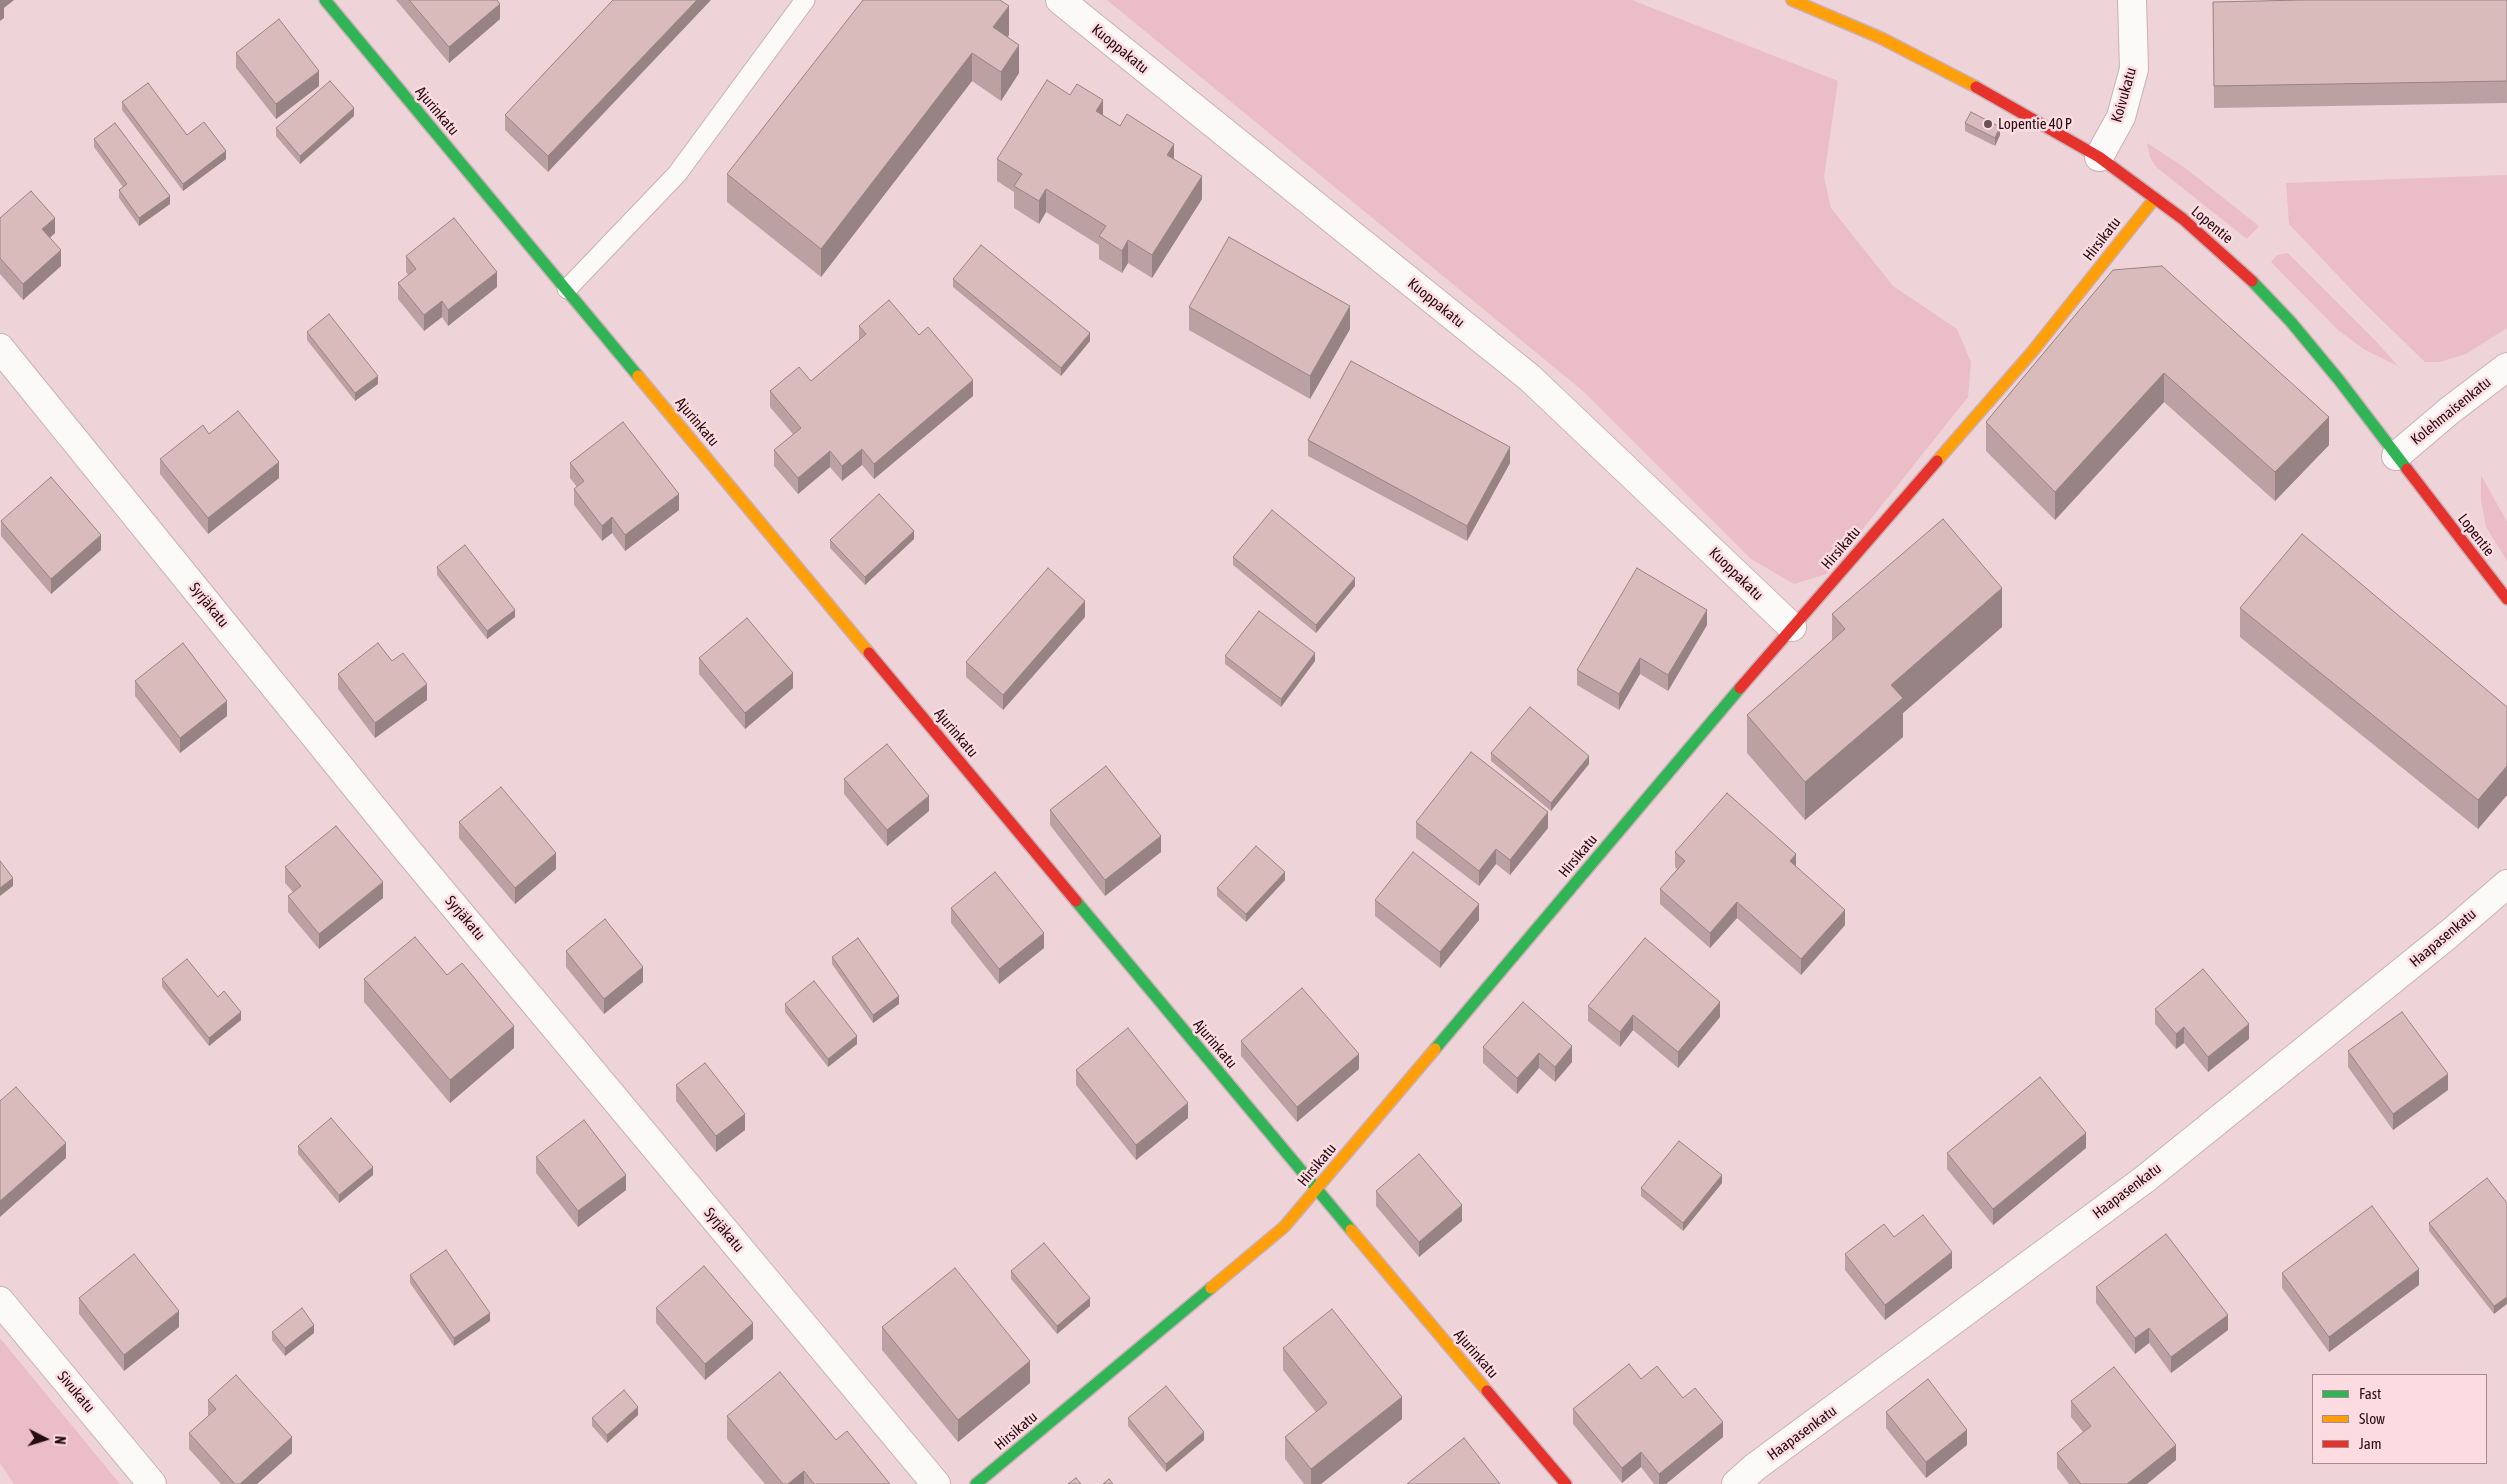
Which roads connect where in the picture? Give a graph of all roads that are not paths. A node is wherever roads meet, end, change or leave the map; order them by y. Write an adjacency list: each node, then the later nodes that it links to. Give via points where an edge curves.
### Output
1 (325, 0): 8 (street, Ajurinkatu)
2 (805, 0): 8 (lane, via 677,174)
3 (1060, 0): 13 (street, Kuoppakatu, via 1530,378)
4 (1792, 0): 6 (street, Lopentie, via 1881,38 2006,102)
5 (2132, 0): 6 (street, Koivukatu, via 2134,69 2121,117)
6 (2099, 157): 7 (street, Lopentie)
7 (2155, 198): 11 (street, Lopentie, via 2242,270 2291,322); 13 (street, Hirsikatu, via 2032,352)
8 (566, 289): 15 (street, Ajurinkatu)
9 (0, 348): 18 (street, Syrjäkatu, via 415,858)
10 (2507, 368): 11 (street, Kolehmaisenkatu, via 2448,411)
11 (2396, 456): 12 (street, Lopentie)
12 (2507, 600)
13 (1792, 627): 15 (street, Hirsikatu)
14 (2507, 884): 21 (street, Haapasenkatu, via 2145,1179)
15 (1316, 1189): 19 (street, Hirsikatu, via 1284,1226); 20 (street, Ajurinkatu)
16 (0, 1300): 17 (street, Sivukatu)
17 (152, 1484)
18 (936, 1484)
19 (976, 1484)
20 (1566, 1484)
21 (1736, 1484)

